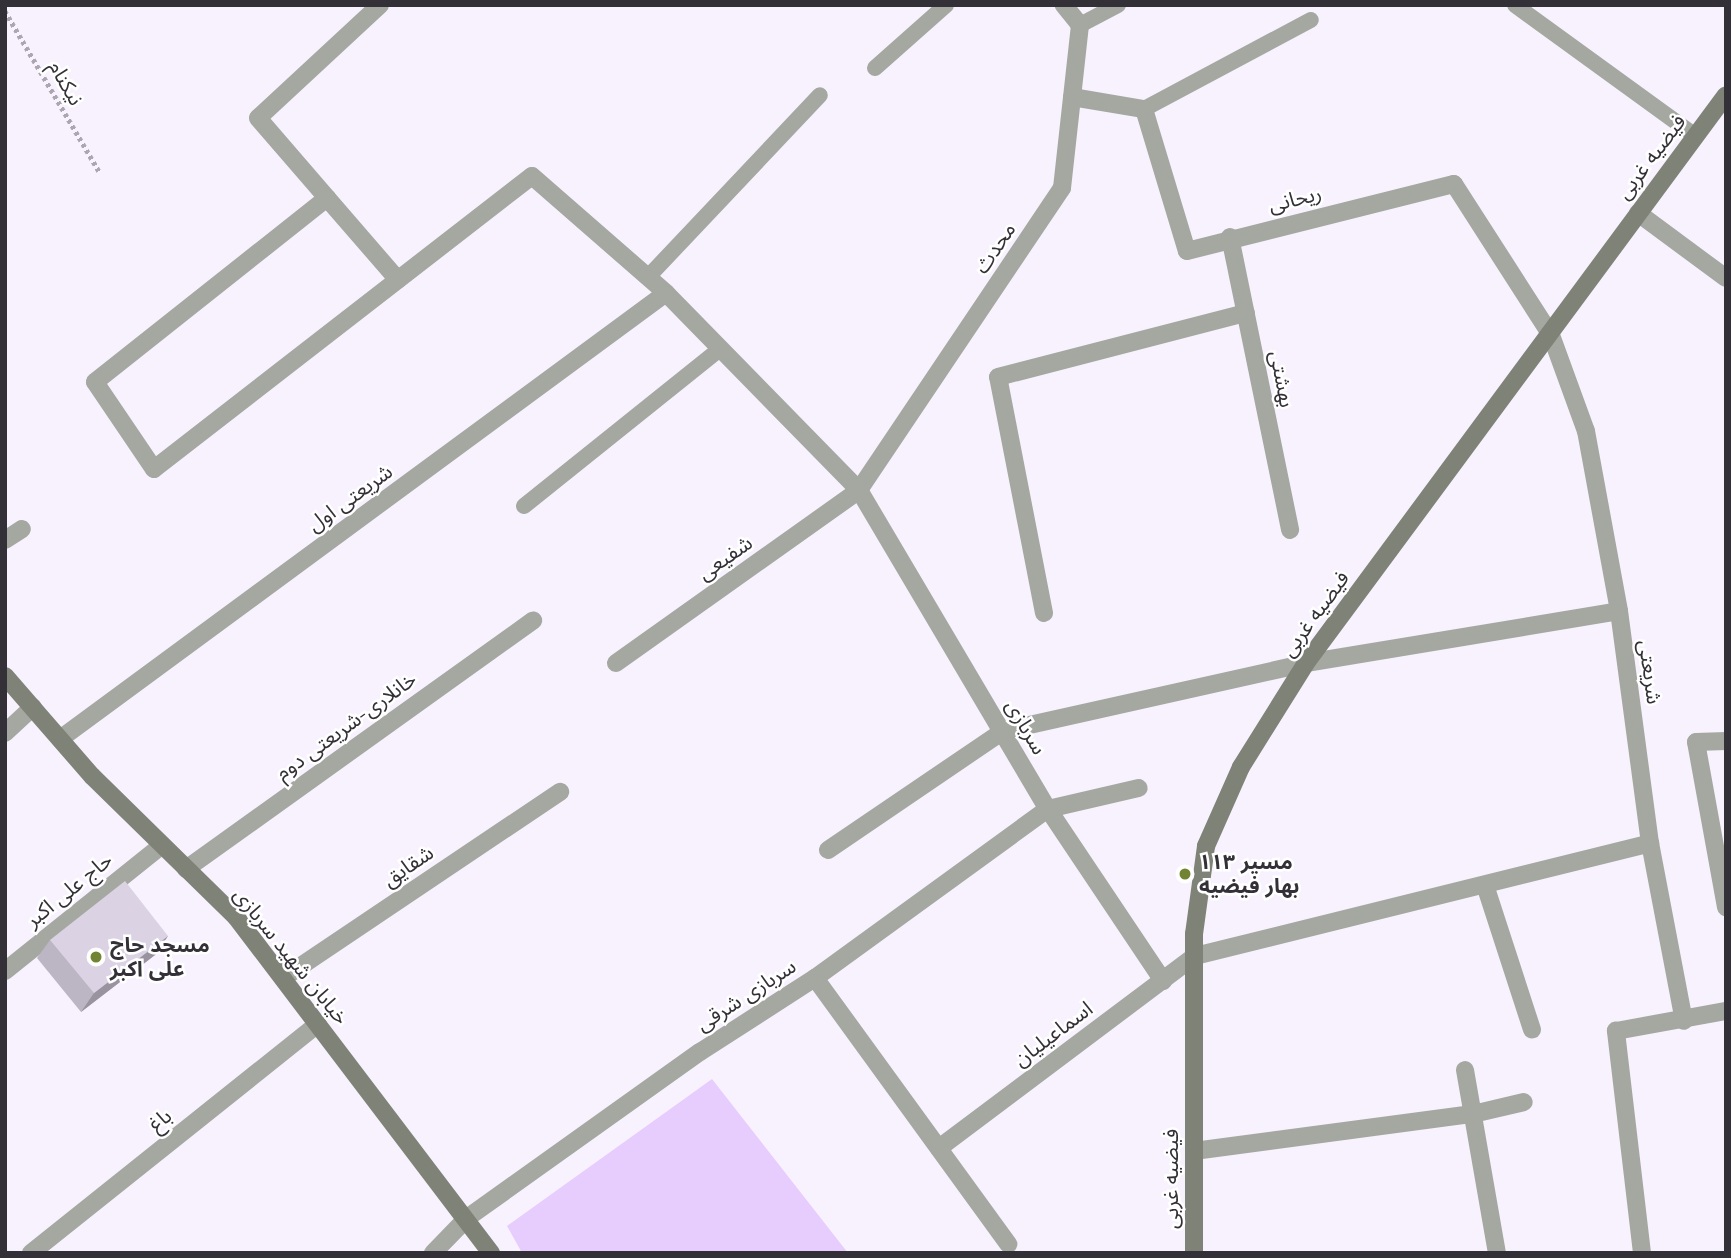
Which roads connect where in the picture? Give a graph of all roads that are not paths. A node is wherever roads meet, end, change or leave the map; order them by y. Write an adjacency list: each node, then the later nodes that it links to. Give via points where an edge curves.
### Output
1 (380, 5): 14 (street, via 258,118)
2 (946, 5): 8 (lane)
3 (1064, 5): 7 (street)
4 (1118, 5): 7 (lane)
5 (1515, 5): 13 (lane)
6 (1311, 20): 12 (lane)
7 (1080, 24): 11 (street, محدث)
8 (875, 68)
9 (820, 95): 17 (lane)
10 (1726, 95): 13 (street, فیضیه غربی)
11 (1072, 97): 12 (street); 24 (street, محدث, via 1062,188)
12 (1144, 110): 16 (street, ریحانی, via 1187,251)
13 (1695, 136): 15 (street, فیضیه غربی)
14 (327, 198): 19 (street); 19 (street, via 95,382 154,469)
15 (1638, 213): 18 (street); 22 (street, فیضیه غربی)
16 (1230, 237): 21 (street, بهشتی); 22 (street, ریحانی, via 1454,184)
17 (648, 277): 19 (street, سربازی, via 531,176); 20 (street, سربازی)
18 (1726, 278)
19 (398, 279)
20 (666, 293): 23 (street, سربازی); 38 (street, شریعتی اول)
21 (1246, 313): 27 (street, بهشتی); 30 (street, via 998,377)
22 (1551, 335): 29 (street, شریعتی, via 1586,430); 33 (street, فیضیه غربی)
23 (720, 349): 24 (street, سربازی); 25 (lane)
24 (859, 490): 32 (street, شفیعی); 36 (street, سربازی)
25 (524, 506)
26 (22, 529): 28 (street)
27 (1290, 530)
28 (5, 540)
29 (1619, 611): 33 (street); 43 (street, شریعتی)
30 (1044, 613)
31 (533, 621): 46 (street, خانلاری-شریعتی دوم)
32 (617, 663)
33 (1306, 663): 36 (street); 49 (street, فیضیه غربی, via 1241,767 1206,846)
34 (5, 676): 35 (street, خیابان شهید سربازی)
35 (33, 707): 37 (street); 38 (street, خیابان شهید سربازی)
36 (1003, 731): 42 (street, سربازی); 45 (street)
37 (5, 733)
38 (60, 739): 44 (street, خیابان شهید سربازی)
39 (1726, 741): 48 (street, via 1696,742)
40 (1139, 788): 42 (street)
41 (560, 792): 51 (street, شقایق)
42 (1048, 809): 52 (street, سربازی شرقی); 53 (street, سربازی)
43 (1650, 843): 47 (street); 55 (street, شریعتی)
44 (162, 845): 46 (street, خیابان شهید سربازی); 50 (street, حاج علی اکبر)
45 (828, 850)
46 (186, 869): 51 (street, خیابان شهید سربازی, via 236,917)
47 (1485, 885): 49 (street); 57 (street)
48 (1726, 907)
49 (1195, 956): 53 (street, اسماعیلیان); 62 (street, فیضیه غربی)
50 (5, 971)
51 (283, 978): 56 (street, خیابان شهید سربازی)
52 (815, 978): 61 (street); 63 (street, سربازی شرقی, via 701,1052)
53 (1163, 981): 61 (street, اسماعیلیان)
54 (1726, 1011): 55 (street)
55 (1684, 1021): 70 (street, via 1615,1031)
56 (318, 1024): 63 (street, خیابان شهید سربازی); 65 (street, باغ)
57 (1532, 1030)
58 (1465, 1070): 60 (street)
59 (1524, 1102): 60 (street)
60 (1473, 1114): 62 (street); 69 (street)
61 (939, 1148): 64 (street)
62 (1194, 1151): 68 (street, فیضیه غربی)
63 (467, 1218): 66 (street, سربازی شرقی); 67 (street, خیابان شهید سربازی)
64 (1009, 1244)
65 (31, 1253)
66 (433, 1253)
67 (491, 1253)
68 (1194, 1253)
69 (1497, 1253)
70 (1642, 1253)

